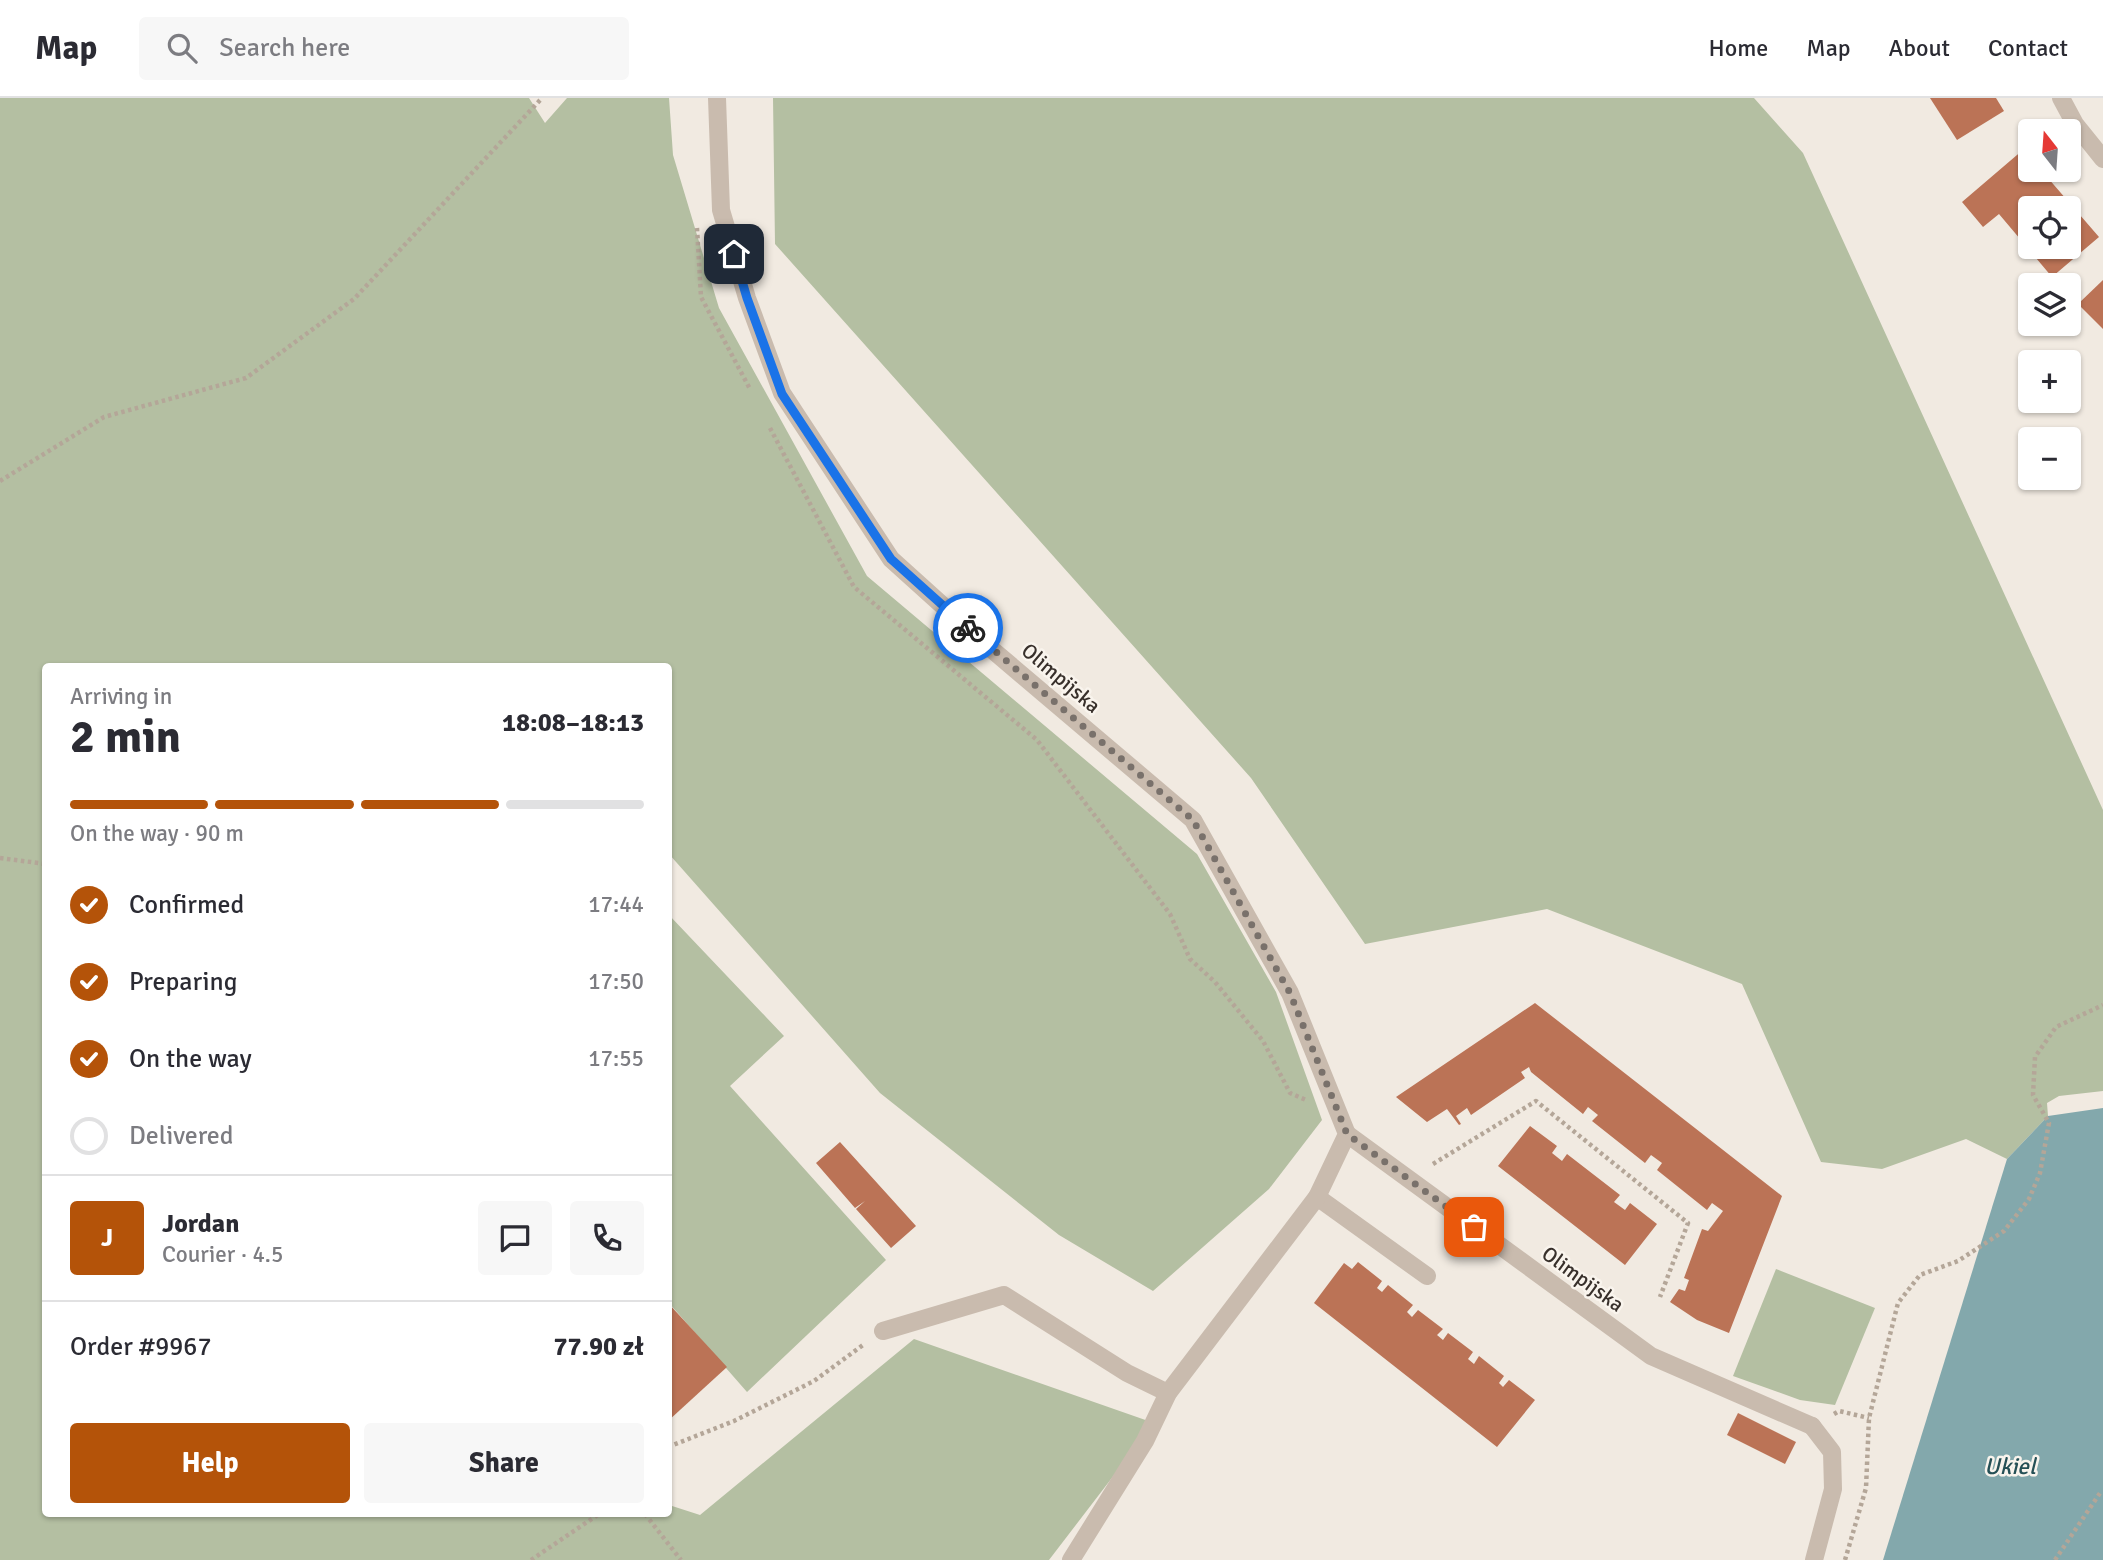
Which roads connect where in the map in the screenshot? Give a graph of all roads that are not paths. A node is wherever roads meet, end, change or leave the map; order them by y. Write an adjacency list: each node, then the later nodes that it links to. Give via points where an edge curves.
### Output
1 (717, 98): 4 (street, Olimpijska, via 721,209 782,394 891,559 1193,820 1290,993)
2 (2061, 98): 3 (street)
3 (2103, 159)
4 (1347, 1134): 5 (street); 10 (street, Olimpijska, via 1651,1356 1812,1426 1832,1452 1833,1489)
5 (1317, 1197): 6 (street); 8 (street)
6 (1427, 1276)
7 (883, 1331): 8 (street, via 1004,1295 1127,1373)
8 (1168, 1393): 9 (street, via 1145,1441)
9 (1071, 1560)
10 (1814, 1560)

